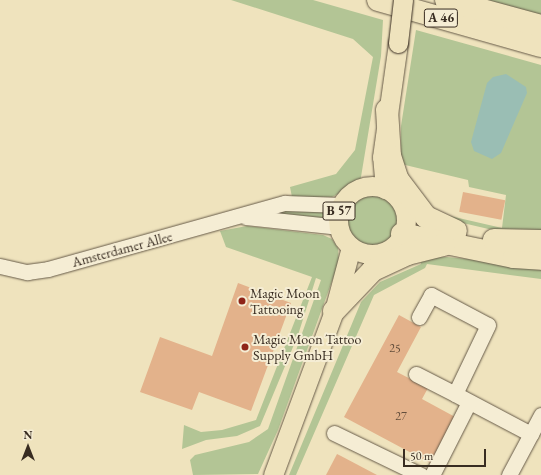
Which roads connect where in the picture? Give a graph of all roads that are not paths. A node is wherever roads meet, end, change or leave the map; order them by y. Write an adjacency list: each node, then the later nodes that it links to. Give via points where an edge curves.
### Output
1 (378, 0): 5 (highway, A 46)
2 (403, 0): 8 (main road, B 57, bridge)
3 (446, 0): 4 (highway, A 46)
4 (541, 26)
5 (504, 36): 6 (highway, A 46); 7 (highway)
6 (541, 46)
7 (541, 54)
8 (387, 110): 9 (main road, B 57, via 376,138); 14 (highway, via 390,156 398,180 426,217)
9 (377, 188): 10 (main road, B 57, via 353,192); 13 (main road, via 399,200)
10 (342, 205): 11 (street, Amsterdamer Allee, via 285,203); 12 (main road, B 57)
11 (243, 217): 12 (street, Amsterdamer Allee); 18 (street, Amsterdamer Allee, via 48,269 27,272)
12 (339, 227): 16 (main road, B 57)
13 (404, 227): 14 (highway); 16 (main road, via 380,252)
14 (454, 238): 15 (highway); 17 (highway, via 514,257); 19 (highway, via 407,254 373,270)
15 (541, 241)
16 (356, 249): 19 (main road)
17 (541, 258)
18 (0, 266)
19 (334, 312): 27 (main road)
20 (419, 317): 22 (street, via 431,295 488,325)
21 (416, 374): 22 (street)
22 (455, 394): 23 (street)
23 (469, 402): 26 (street); 31 (street)
24 (541, 415): 26 (street)
25 (334, 433): 30 (street)
26 (531, 434): 32 (street)
27 (281, 449): 28 (main road); 29 (main road)
28 (265, 475)
29 (273, 475)
30 (421, 475)
31 (432, 475)
32 (509, 475)

